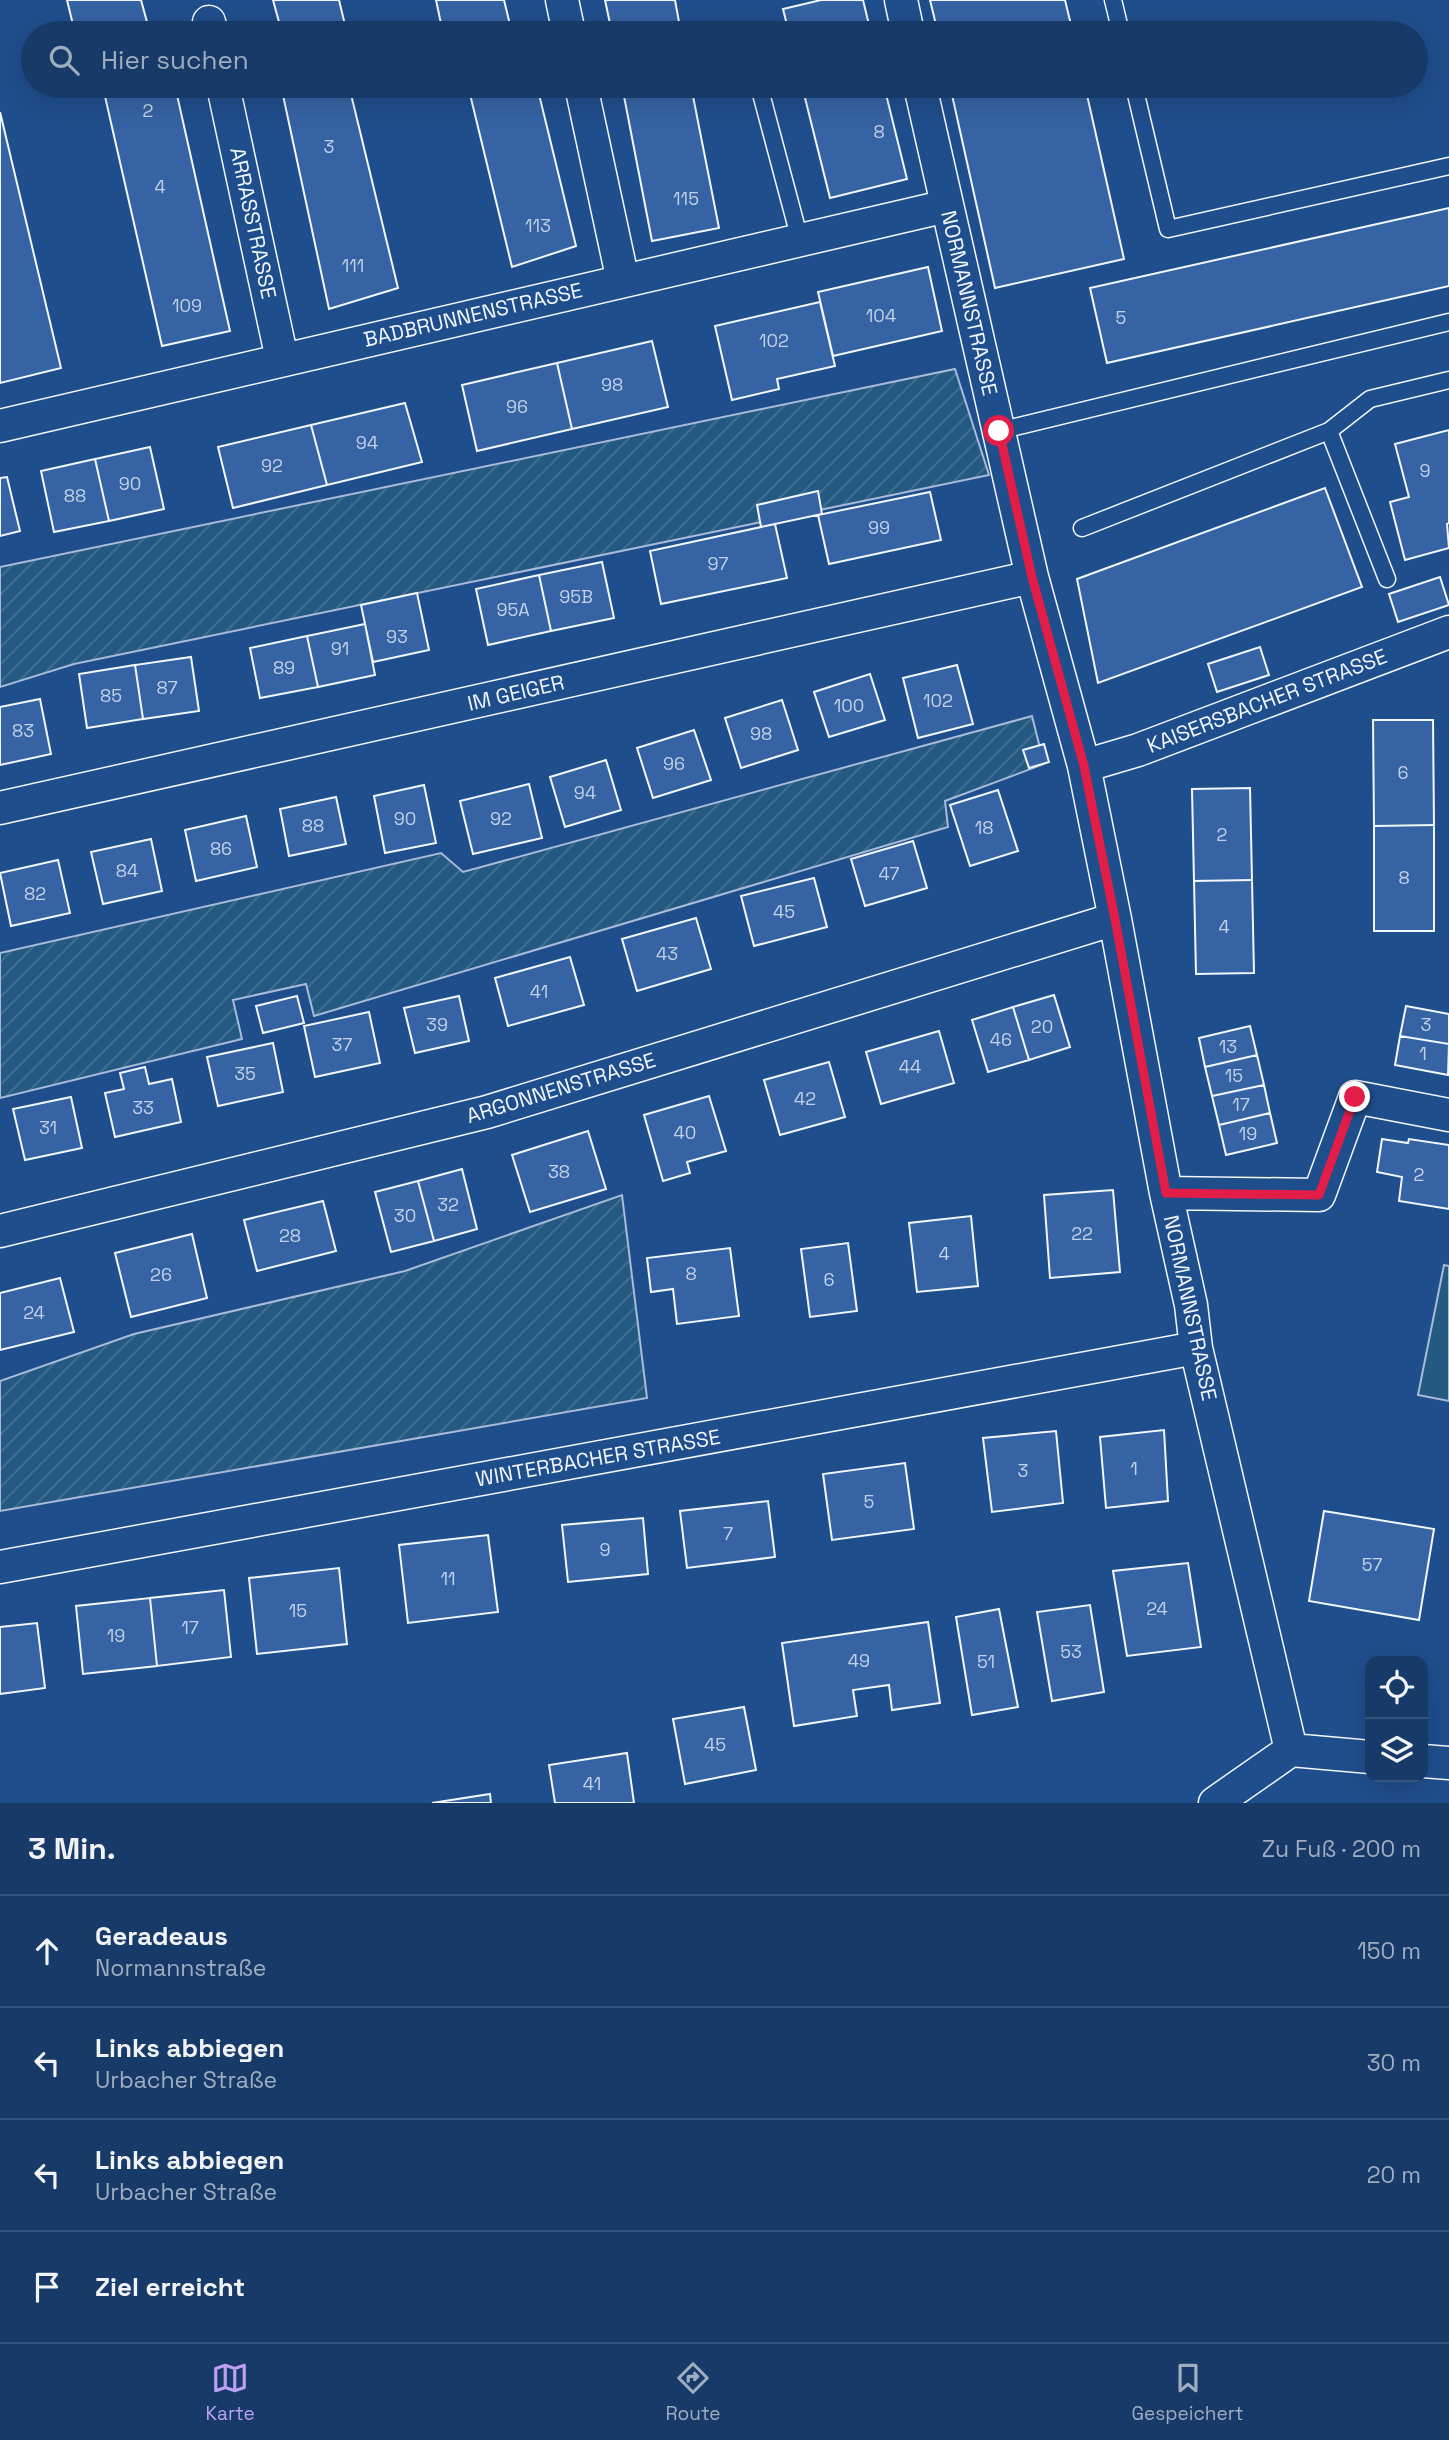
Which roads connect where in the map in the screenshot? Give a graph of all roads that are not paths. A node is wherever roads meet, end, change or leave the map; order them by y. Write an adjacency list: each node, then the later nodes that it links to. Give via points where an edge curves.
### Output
1 (562, 0): 4 (street)
2 (901, 0): 5 (street)
3 (1113, 0): 6 (lane)
4 (566, 21)
5 (905, 21)
6 (1118, 21)
7 (226, 98): 17 (street, ARRASSTRASSE)
8 (584, 98): 15 (street)
9 (762, 98): 14 (lane)
10 (923, 98): 13 (street, NORMANNSTRASSE)
11 (1137, 98): 12 (lane, via 1168,229)
12 (1449, 166)
13 (947, 206): 14 (street, BADBRUNNENSTRASSE); 20 (street, NORMANNSTRASSE)
14 (800, 240): 15 (street, BADBRUNNENSTRASSE)
15 (623, 281): 17 (street, BADBRUNNENSTRASSE)
16 (1449, 322): 20 (lane)
17 (282, 359): 19 (street, BADBRUNNENSTRASSE)
18 (1449, 380): 21 (lane, via 1370,399)
19 (0, 426)
20 (999, 431): 23 (street, NORMANNSTRASSE)
21 (1329, 431): 22 (lane); 24 (lane)
22 (1082, 528)
23 (1032, 577): 26 (street, NORMANNSTRASSE); 27 (street, IM GEIGER)
24 (1387, 579)
25 (1449, 632): 26 (street, KAISERSBACHER STRASSE, via 1138,750)
26 (1084, 766): 28 (street, NORMANNSTRASSE)
27 (0, 808)
28 (1115, 919): 30 (street, NORMANNSTRASSE); 31 (street, ARGONNENSTRASSE, via 487,1112)
29 (1449, 1115): 30 (street, via 1355,1097 1319,1195)
30 (1166, 1193): 32 (street, NORMANNSTRASSE)
31 (0, 1231)
32 (1196, 1348): 33 (street, WINTERBACHER STRASSE); 34 (street, NORMANNSTRASSE)
33 (0, 1567)
34 (1291, 1750): 35 (street); 38 (street)
35 (1365, 1757)
36 (1428, 1761): 37 (street)
37 (1449, 1763)
38 (1215, 1803)

